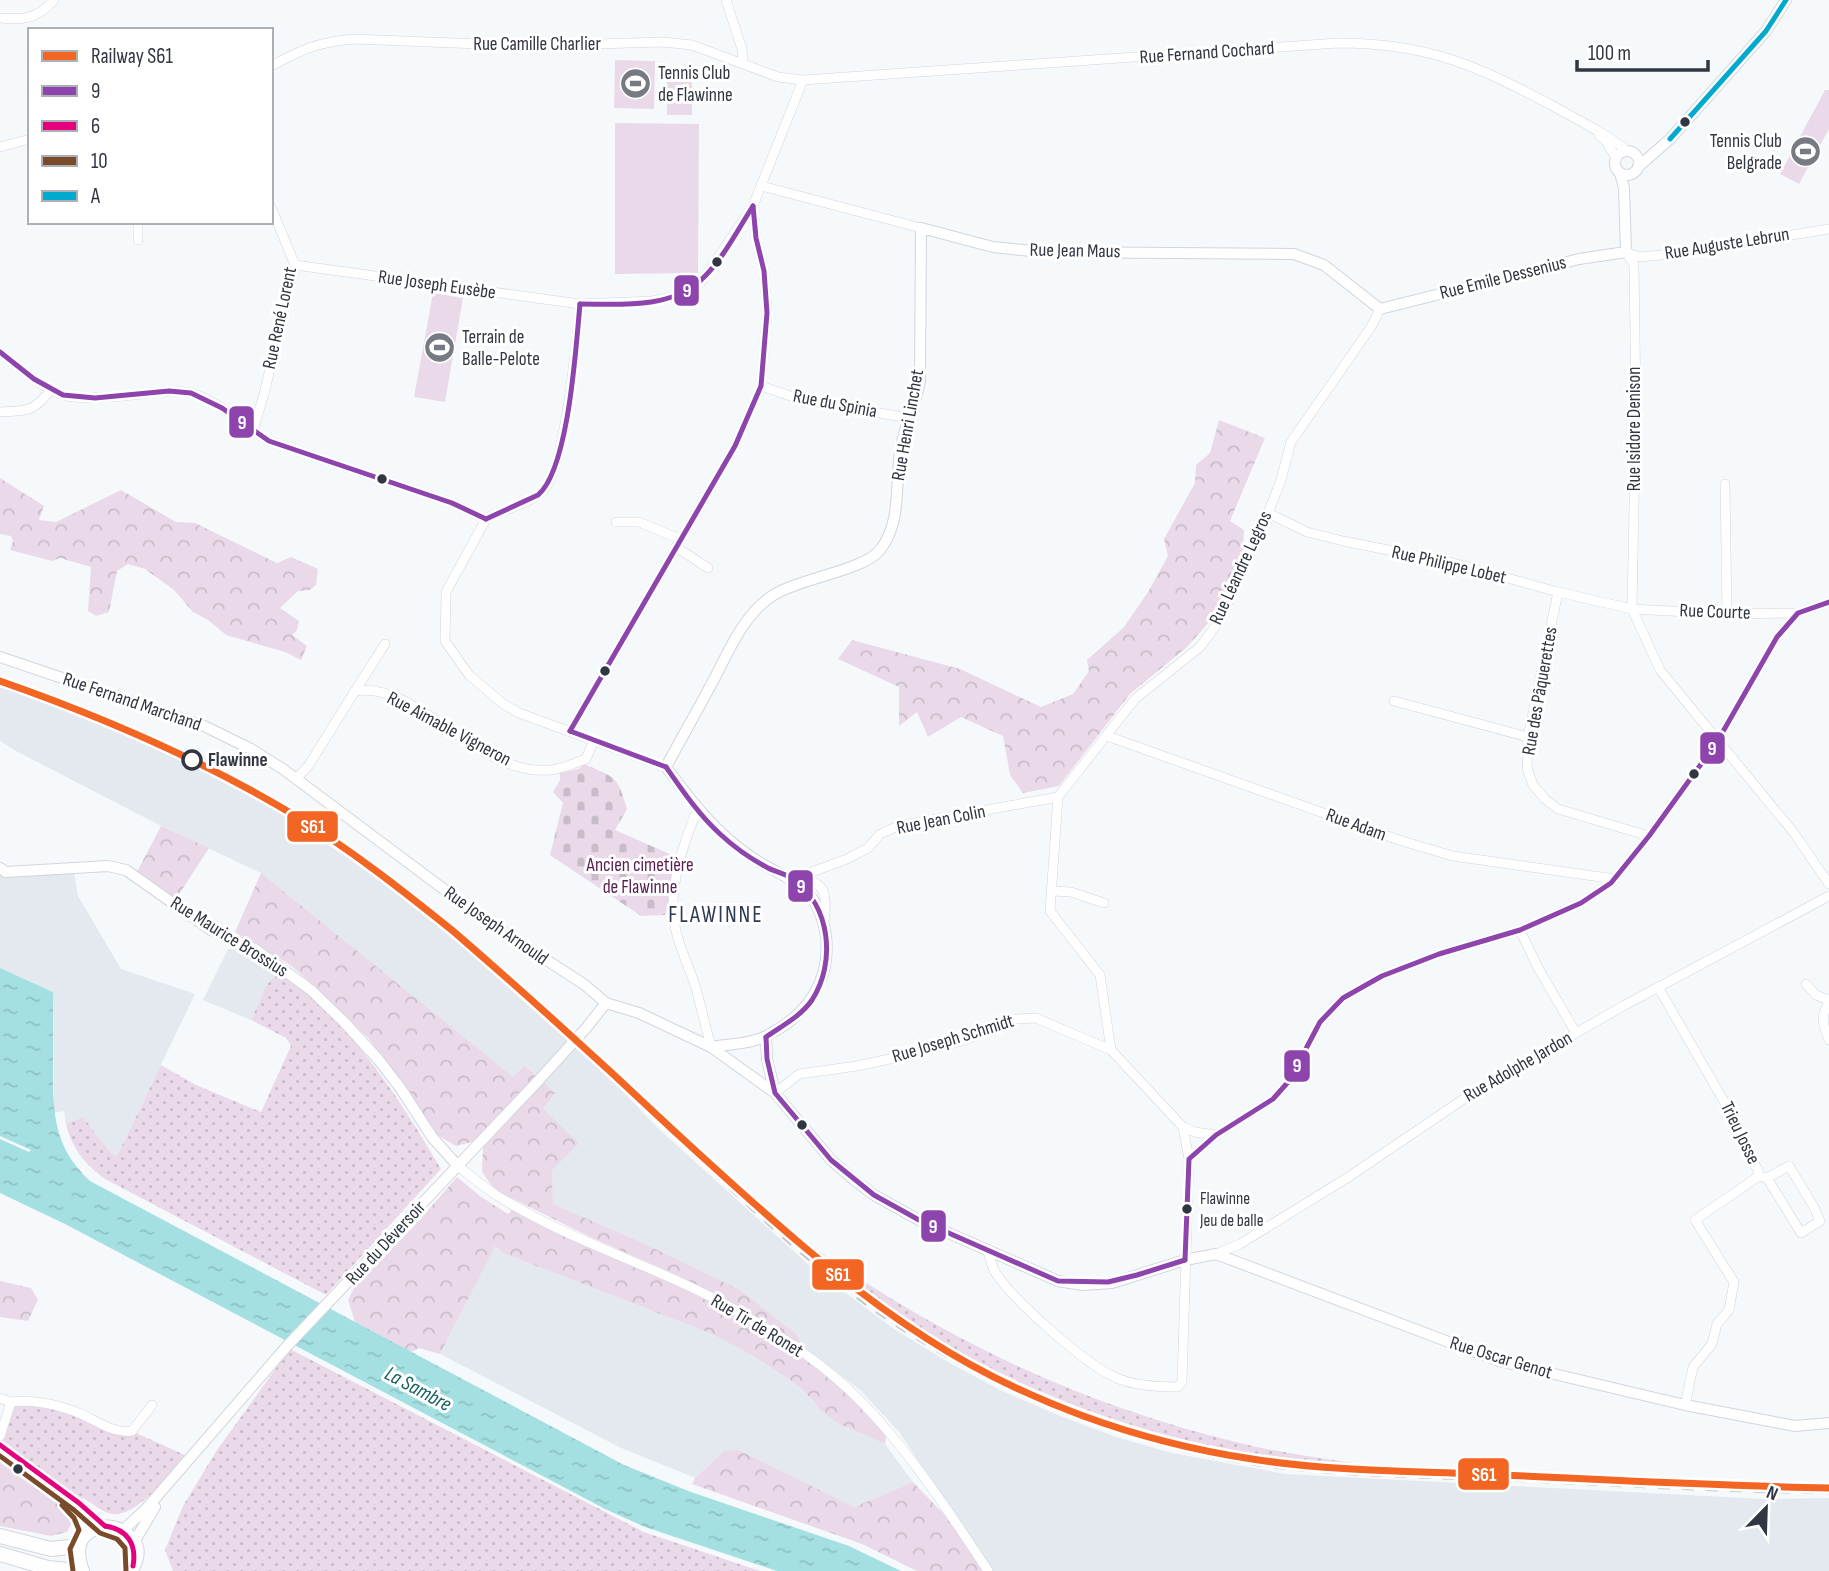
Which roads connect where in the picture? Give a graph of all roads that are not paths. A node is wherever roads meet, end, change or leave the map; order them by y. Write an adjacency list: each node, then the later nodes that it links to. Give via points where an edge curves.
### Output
1 (54, 0): 4 (street, via 26,20)
2 (726, 0): 5 (street)
3 (1786, 0): 11 (street, via 1766,31)
4 (0, 18)
5 (743, 64): 6 (street, Rue Camille Charlier, via 691,45 663,42 531,46 354,39 307,47); 7 (street, Rue Camille Charlier, via 778,78)
6 (273, 65)
7 (803, 80): 8 (street, Rue Fernand Cochard, via 1369,43 1466,63); 15 (street, Rue Joseph Eusèbe)
8 (1593, 129): 12 (street, Rue Fernand Cochard); 13 (street, Rue Fernand Cochard)
9 (28, 139): 10 (street)
10 (0, 146)
11 (1657, 151): 12 (street); 14 (street)
12 (1631, 153): 13 (street); 14 (street)
13 (1616, 158): 14 (street, via 1615,166)
14 (1630, 172): 22 (street, via 1624,188)
15 (762, 186): 16 (street, Rue Joseph Eusèbe); 19 (street, Rue Jean Maus)
16 (753, 206): 24 (street, Rue Joseph Eusèbe, via 704,278 691,289 653,301); 27 (street, via 767,313)
17 (273, 211): 23 (street, Rue René Lorent)
18 (138, 224): 21 (street)
19 (921, 228): 25 (street, Rue Jean Maus, via 993,247 1041,252 1294,254 1324,265); 30 (street, Rue Henri Linchet, via 920,381)
20 (1829, 229): 22 (street, Rue Auguste Lebrun, via 1672,254 1639,257)
21 (138, 240)
22 (1626, 252): 25 (street, Rue Emile Dessenius, via 1579,259); 40 (street, Rue Isidore Denison, via 1634,265)
23 (295, 265): 24 (street, Rue Joseph Eusèbe); 31 (street, Rue René Lorent)
24 (580, 304): 34 (street, via 563,437 552,475 545,489 530,500)
25 (1380, 309): 33 (street, Rue Léandre Legros, via 1291,442)
26 (0, 352): 28 (street)
27 (761, 386): 30 (street, Rue du Spinia, via 802,400); 36 (street, via 736,446)
28 (51, 390): 29 (street, via 27,411); 31 (street, via 71,397 191,393)
29 (0, 412)
30 (909, 418): 52 (street, Rue Henri Linchet, via 891,532 881,549 857,564 783,589 759,607 737,635)
31 (253, 431): 34 (street)
32 (1725, 484): 42 (street)
33 (1268, 513): 38 (street, Rue Philippe Lobet, via 1343,541 1453,563); 48 (street, Rue Léandre Legros, via 1220,620 1200,647 1135,698)
34 (486, 519): 47 (street, via 446,592 445,641 468,676 502,703)
35 (616, 522): 36 (street, via 639,522)
36 (678, 543): 37 (street); 47 (street)
37 (708, 568)
38 (1558, 592): 40 (street, Rue Philippe Lobet); 49 (street, Rue des Pâquerettes)
39 (1829, 602): 41 (street)
40 (1632, 609): 42 (street, Rue Courte); 51 (street, via 1660,670)
41 (1798, 613): 42 (street, Rue Courte); 51 (street, via 1777,637)
42 (1727, 614)
43 (385, 644): 45 (street)
44 (0, 657): 53 (street, Rue Fernand Marchand, via 204,726 251,749)
45 (355, 691): 50 (street, Rue Aimable Vigneron, via 391,694 486,753 524,768 548,771 586,759); 53 (street)
46 (1394, 701): 49 (street)
47 (570, 732): 50 (street)
48 (1107, 736): 54 (street, Rue Léandre Legros); 59 (street, Rue Adam, via 1453,856)
49 (1528, 737): 56 (street, Rue des Pâquerettes, via 1527,768 1545,799 1558,809)
50 (594, 740): 52 (street)
51 (1717, 742): 56 (street); 60 (street, via 1794,833)
52 (666, 767): 55 (street)
53 (296, 779): 68 (street, Rue Joseph Arnould, via 485,920)
54 (1058, 797): 58 (street, Rue Jean Colin, via 898,826 880,834 868,848); 61 (street)
55 (697, 810): 58 (street, via 749,856); 72 (street, via 681,859 673,913)
56 (1649, 836): 59 (street)
57 (3, 870): 78 (street, Rue Maurice Brossius, via 95,866 126,870 211,930 255,949 311,990 344,1022)
58 (793, 879): 70 (street, via 813,898 824,922 828,953 812,1001)
59 (1615, 879): 64 (street, via 1581,903)
60 (1829, 884)
61 (1053, 891): 63 (street); 73 (street, via 1050,911 1100,975)
62 (1829, 896): 66 (street, Rue Adolphe Jardon)
63 (1104, 902)
64 (1520, 930): 69 (street); 76 (street, via 1405,967 1343,998 1320,1022 1289,1081 1273,1099)
65 (1806, 984): 67 (street)
66 (1658, 987): 69 (street, Rue Adolphe Jardon); 79 (street, Trieu Josse)
67 (1829, 1001): 71 (street, via 1822,1025)
68 (606, 1003): 72 (street, Rue Joseph Arnould); 78 (street, Rue du Déversoir)
69 (1577, 1033): 81 (street, Rue Adolphe Jardon, via 1477,1090 1240,1244)
70 (766, 1037): 72 (street); 74 (street)
71 (1829, 1040)
72 (711, 1046): 74 (street, Rue Joseph Arnould)
73 (1111, 1050): 74 (street, Rue Joseph Schmidt, via 1037,1018 1015,1019 965,1040 908,1055 799,1074); 75 (street, Rue Joseph Schmidt)
74 (775, 1093): 80 (street, via 831,1160 874,1195)
75 (1183, 1127): 76 (street); 77 (street)
76 (1216, 1135): 77 (street)
77 (1189, 1159): 82 (street)
78 (458, 1166): 90 (street, Rue du Déversoir, via 279,1356); 101 (street, Rue Tir de Ronet, via 496,1195 547,1223 718,1301 836,1378 913,1464)
79 (1763, 1177): 79 (street, via 1801,1233 1820,1221 1789,1166); 86 (street, Trieu Josse, via 1695,1220 1734,1282 1729,1310 1717,1324 1712,1344 1693,1367)
80 (988, 1252): 82 (street, via 1058,1281 1082,1285 1112,1283); 82 (street, via 995,1272 1030,1311 1089,1361 1118,1379 1158,1387 1178,1387 1182,1382)
81 (1216, 1254): 82 (street); 86 (street, Rue Oscar Genot, via 1499,1361)
82 (1185, 1260)
83 (0, 1398): 84 (street)
84 (11, 1402): 85 (street, via 79,1413 122,1433 132,1431); 88 (street)
85 (152, 1405)
86 (1685, 1405): 87 (street, Rue Oscar Genot, via 1795,1426)
87 (1829, 1423)
88 (0, 1436)
89 (0, 1445): 91 (street)
90 (168, 1484): 94 (street, Rue du Déversoir); 96 (street, Rue du Déversoir)
91 (63, 1491): 92 (street); 93 (street)
92 (105, 1526): 93 (main road); 94 (main road)
93 (89, 1531): 97 (main road)
94 (122, 1531): 96 (main road)
95 (0, 1536): 97 (main road, via 51,1549)
96 (133, 1544): 99 (main road)
97 (79, 1546): 100 (main road)
98 (0, 1554): 100 (main road, via 48,1568)
99 (134, 1569)
100 (80, 1571)
101 (988, 1571)

